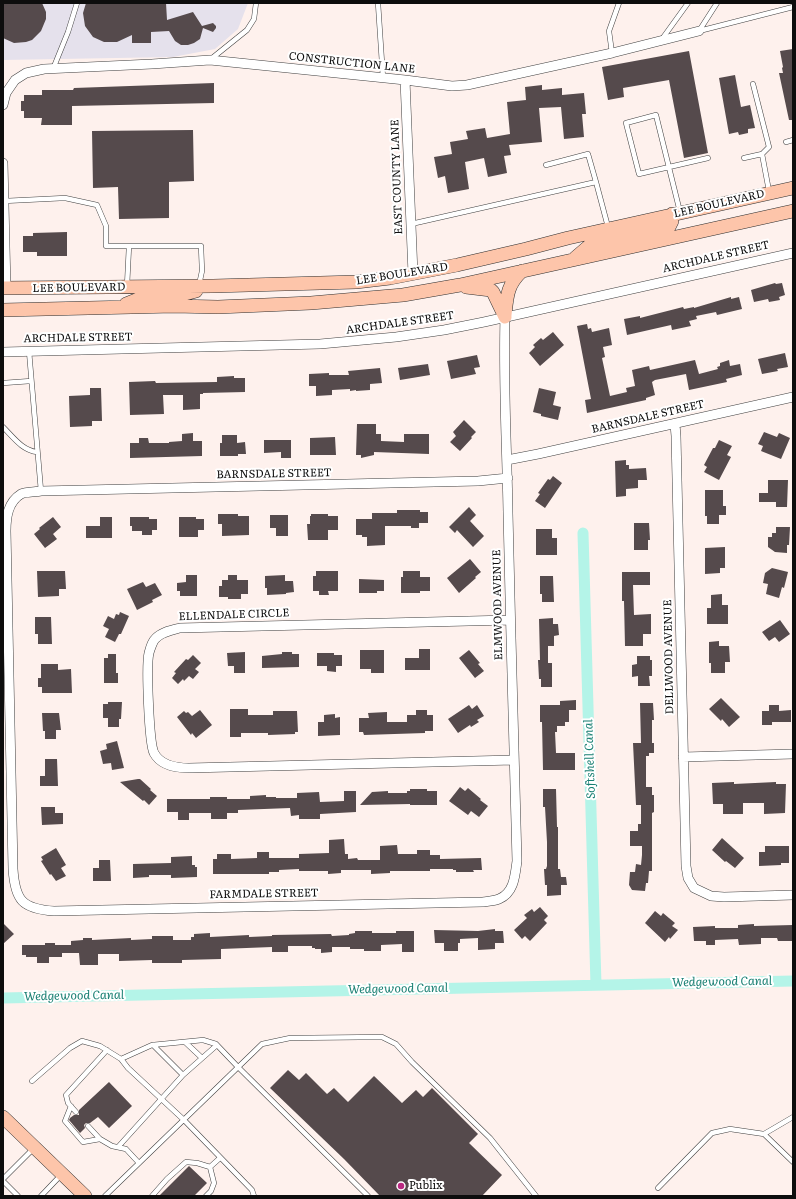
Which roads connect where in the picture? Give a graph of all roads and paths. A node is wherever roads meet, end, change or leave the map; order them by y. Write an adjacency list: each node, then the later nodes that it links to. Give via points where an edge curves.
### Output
1 (77, 3): 12 (lane)
2 (256, 3): 11 (lane, via 254,19 247,30)
3 (378, 3): 13 (lane)
4 (619, 3): 10 (lane, via 609,31)
5 (688, 3): 9 (lane)
6 (717, 3): 8 (lane)
7 (793, 7): 8 (lane)
8 (699, 31): 9 (street, CONSTRUCTION LANE)
9 (661, 41): 10 (street, CONSTRUCTION LANE)
10 (612, 53): 14 (street, CONSTRUCTION LANE, via 467,85 452,86)
11 (210, 60): 12 (street, CONSTRUCTION LANE); 13 (street, CONSTRUCTION LANE)
12 (53, 69): 16 (street, CONSTRUCTION LANE, via 26,73 15,80)
13 (383, 78): 14 (street, CONSTRUCTION LANE)
14 (405, 80): 32 (street, EAST COUNTY LANE)
15 (753, 84): 20 (lane, via 769,147)
16 (4, 93): 17 (street, CONSTRUCTION LANE)
17 (3, 106)
18 (793, 140): 19 (lane)
19 (786, 142)
20 (762, 154): 22 (lane); 28 (lane)
21 (708, 158): 25 (lane)
22 (744, 158)
23 (3, 163): 29 (street)
24 (546, 165): 26 (lane, via 588,154)
25 (669, 167): 25 (lane, via 656,115 626,123 639,174); 31 (lane)
26 (596, 182): 32 (lane); 33 (lane)
27 (793, 188): 28 (main road, LEE BOULEVARD)
28 (769, 192): 31 (main road, LEE BOULEVARD)
29 (4, 201): 34 (lane, via 65,198 97,205 106,226 106,246); 42 (street)
30 (793, 211): 36 (main road, LEE BOULEVARD)
31 (676, 213): 33 (main road, LEE BOULEVARD); 36 (main road, via 669,227 589,246)
32 (411, 224): 38 (street, EAST COUNTY LANE)
33 (608, 229): 38 (main road, LEE BOULEVARD)
34 (129, 246): 40 (lane); 41 (lane, via 200,246 202,272)
35 (793, 252): 46 (street, ARCHDALE STREET)
36 (572, 260): 37 (main road, LEE BOULEVARD)
37 (522, 271): 39 (main road, LEE BOULEVARD); 46 (main road, via 510,286)
38 (413, 274): 41 (main road, LEE BOULEVARD, via 356,282); 43 (main road)
39 (454, 286): 43 (main road, LEE BOULEVARD); 46 (main road, via 490,290 497,298)
40 (127, 287): 41 (main road, LEE BOULEVARD); 42 (main road, LEE BOULEVARD)
41 (199, 287): 44 (main road, via 196,292 141,298)
42 (5, 288)
43 (415, 293): 44 (main road, LEE BOULEVARD, via 296,304)
44 (119, 307): 45 (main road, LEE BOULEVARD)
45 (3, 310)
46 (505, 317): 47 (street, ARCHDALE STREET, via 444,330 366,341 233,347); 55 (street, ELMWOOD AVENUE)
47 (29, 351): 48 (street, ARCHDALE STREET); 49 (lane)
48 (3, 352)
49 (31, 381): 50 (lane); 54 (lane)
50 (3, 383)
51 (793, 397): 52 (street, BARNSDALE STREET)
52 (675, 424): 55 (street, BARNSDALE STREET); 61 (street, DELLWOOD AVENUE)
53 (3, 427): 54 (lane, via 28,451)
54 (37, 452): 57 (lane)
55 (507, 460): 56 (street, ELMWOOD AVENUE)
56 (508, 478): 57 (street, BARNSDALE STREET, via 478,481); 59 (street, ELMWOOD AVENUE)
57 (40, 491): 58 (street, BARNSDALE STREET, via 22,494 11,504 6,519)
58 (5, 601): 63 (street, BARNSDALE STREET)
59 (510, 620): 62 (street, ELMWOOD AVENUE); 62 (street, ELLENDALE CIRCLE, via 168,630 156,638 149,653 148,688 154,754 162,762 174,767)
60 (793, 754): 61 (street)
61 (683, 756): 65 (street, DELLWOOD AVENUE, via 686,866 688,878 694,888 711,896)
62 (514, 760): 64 (street, ELMWOOD AVENUE, via 517,861 515,878)
63 (7, 765): 66 (street, BARNSDALE STREET, via 14,886)
64 (509, 892): 66 (street, FARMDALE STREET, via 499,899 483,902 54,911 39,910)
65 (793, 895)
66 (20, 900)
67 (185, 1042): 68 (lane); 69 (lane, via 203,1040); 71 (lane)
68 (153, 1045): 72 (lane); 74 (lane)
69 (217, 1045): 71 (lane); 73 (lane)
70 (108, 1050): 72 (lane); 75 (lane, via 82,1041 70,1048); 77 (lane, via 66,1096)
71 (202, 1058): 74 (lane)
72 (121, 1059): 76 (lane)
73 (238, 1067): 81 (lane); 101 (lane); 102 (lane, via 262,1044 290,1038 382,1037 396,1044 490,1138)
74 (183, 1075): 76 (lane)
75 (32, 1081)
76 (161, 1099): 81 (lane); 86 (lane)
77 (71, 1106): 78 (lane); 84 (lane, via 65,1121 74,1132 83,1142)
78 (76, 1112)
79 (3, 1117): 85 (main road)
80 (793, 1117): 83 (lane)
81 (184, 1120): 87 (lane); 89 (lane)
82 (88, 1126): 84 (lane)
83 (764, 1134): 88 (lane); 93 (lane, via 730,1129 712,1132)
84 (100, 1139): 86 (lane)
85 (35, 1147): 91 (main road); 92 (lane)
86 (118, 1147): 89 (lane, via 126,1149)
87 (220, 1158): 90 (lane); 100 (lane, via 252,1190)
88 (793, 1162)
89 (139, 1163): 97 (lane)
90 (210, 1167): 98 (lane, via 197,1162 186,1162); 99 (lane, via 214,1183)
91 (62, 1173): 95 (lane); 96 (main road)
92 (3, 1180): 94 (lane)
93 (658, 1188)
94 (18, 1196)
95 (41, 1196)
96 (85, 1196)
97 (105, 1196)
98 (152, 1196)
99 (206, 1196)
100 (254, 1196)
101 (368, 1196)
102 (536, 1196)

